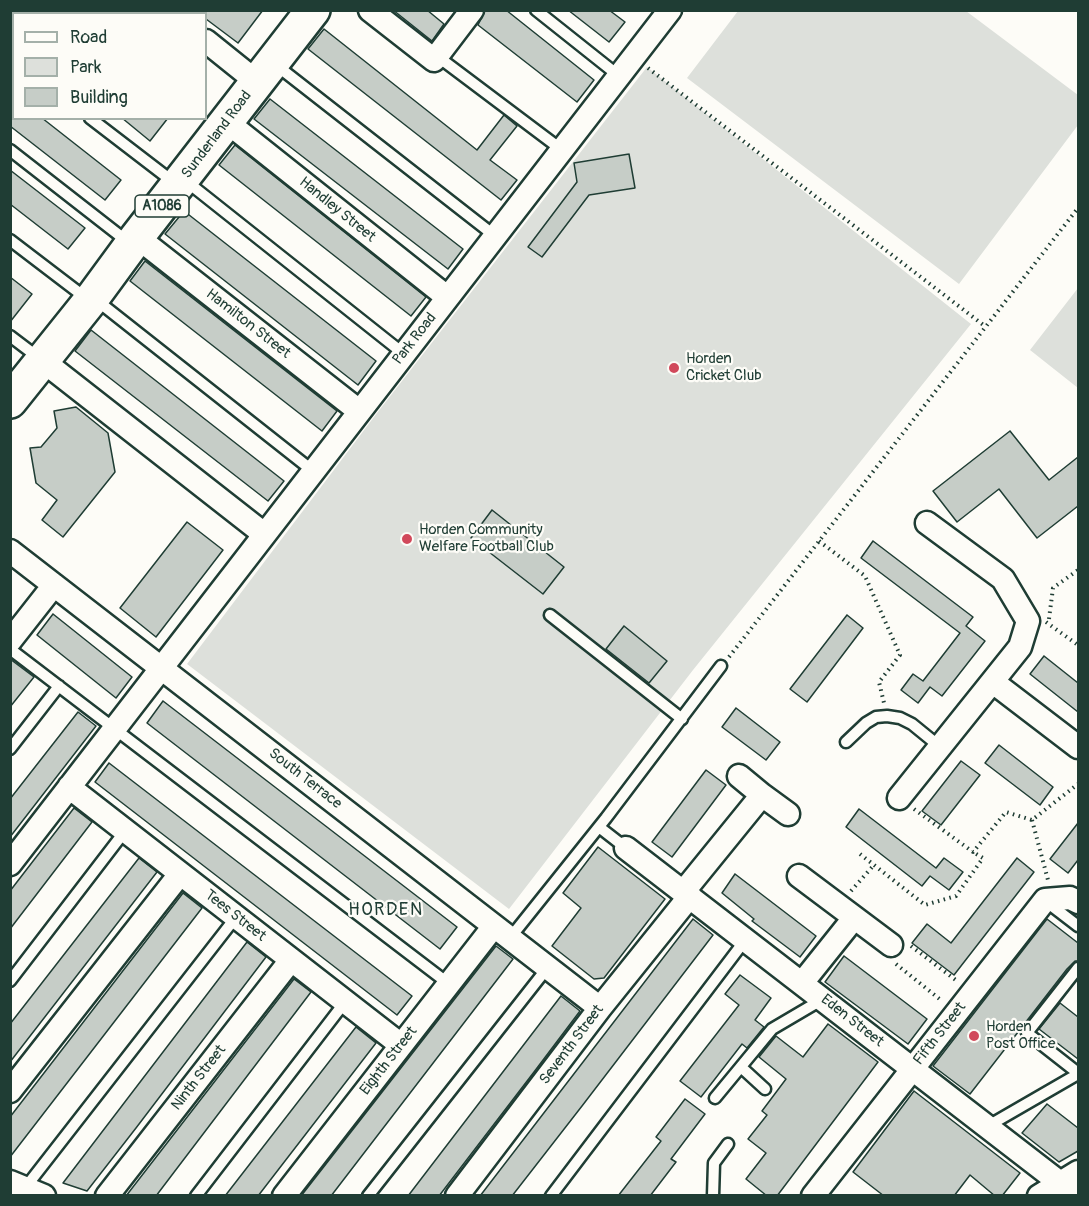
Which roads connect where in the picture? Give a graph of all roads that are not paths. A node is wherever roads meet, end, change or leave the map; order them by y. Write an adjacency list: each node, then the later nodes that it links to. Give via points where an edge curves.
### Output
1 (314, 10): 8 (main road, Sunderland Road / A1086)
2 (370, 10): 7 (street, via 434,60)
3 (472, 10): 7 (street)
4 (536, 10): 9 (lane)
5 (663, 13): 9 (street, Park Road)
6 (207, 42): 8 (street)
7 (437, 56): 13 (lane)
8 (265, 72): 11 (main road, Sunderland Road / A1086); 15 (lane)
9 (619, 76): 13 (street, Park Road)
10 (93, 120): 14 (lane)
11 (227, 122): 14 (main road, Sunderland Road / A1086); 18 (street, Handley Street)
12 (10, 150): 17 (lane)
13 (562, 150): 15 (street, Park Road)
14 (181, 182): 17 (main road, Sunderland Road / A1086); 21 (lane)
15 (495, 236): 18 (street, Park Road)
16 (10, 240): 19 (lane)
17 (134, 241): 19 (main road, Sunderland Road / A1086); 24 (street, Hamilton Street)
18 (447, 297): 21 (street, Park Road)
19 (92, 299): 22 (main road, Sunderland Road / A1086); 25 (lane)
20 (10, 336): 22 (lane)
21 (404, 354): 24 (street, Park Road)
22 (43, 361): 23 (main road, Sunderland Road / A1086); 27 (street)
23 (10, 401)
24 (359, 411): 25 (street, Park Road)
25 (313, 471): 27 (street, Park Road)
26 (927, 523): 35 (street, via 1003,579 1038,621)
27 (264, 534): 34 (street, Park Road)
28 (10, 551): 29 (street, South Terrace)
29 (54, 585): 31 (street); 34 (street, South Terrace)
30 (550, 615): 37 (lane)
31 (10, 641)
32 (10, 649): 36 (lane)
33 (721, 666): 37 (lane)
34 (161, 668): 38 (street, Park Road); 60 (street, South Terrace)
35 (993, 682): 40 (street); 41 (street)
36 (59, 686): 38 (lane); 42 (lane)
37 (682, 718): 48 (lane)
38 (114, 728): 44 (street, Park Road); 68 (lane)
39 (846, 742): 40 (lane, via 866,723 887,716 912,724)
40 (939, 746): 46 (street)
41 (1078, 747)
42 (10, 749)
43 (739, 776): 45 (street)
44 (69, 787): 49 (street, Tees Street); 51 (street, Park Road)
45 (762, 795): 47 (street); 54 (street, Seventh Street)
46 (899, 798)
47 (788, 814)
48 (599, 827): 50 (lane); 60 (lane)
49 (125, 831): 52 (street, Tees Street); 66 (lane)
50 (626, 848): 54 (street, Eden Street)
51 (10, 864)
52 (180, 874): 58 (street, Tees Street); 77 (street)
53 (799, 876): 57 (street)
54 (687, 894): 61 (street, Eden Street); 71 (street, Seventh Street)
55 (1049, 900): 56 (street, via 1070,898); 59 (lane); 74 (street, Fifth Street)
56 (1078, 902)
57 (846, 912): 62 (street); 67 (street)
58 (236, 917): 63 (street, Tees Street); 82 (lane)
59 (1078, 926)
60 (502, 932): 64 (street, South Terrace); 68 (street, Eighth Street)
61 (746, 939): 67 (street, Eden Street); 88 (lane)
62 (894, 948)
63 (291, 960): 70 (street, Tees Street); 83 (street, Ninth Street)
64 (548, 967): 71 (street, South Terrace); 86 (lane)
65 (1078, 968): 75 (lane, via 1028,1033)
66 (10, 981)
67 (802, 983): 69 (street, Eden Street)
68 (449, 984): 72 (street, Eighth Street)
69 (823, 999): 73 (lane, via 772,1029); 74 (street, Eden Street)
70 (345, 1002): 72 (street, Tees Street); 84 (lane)
71 (600, 1008): 87 (street, Seventh Street)
72 (401, 1046): 85 (street, Eighth Street)
73 (741, 1067): 76 (lane); 78 (lane)
74 (913, 1068): 79 (street, Eden Street); 90 (street, Fifth Street)
75 (1078, 1074): 79 (lane)
76 (765, 1089)
77 (10, 1091)
78 (715, 1098)
79 (988, 1126): 81 (street, Eden Street)
80 (728, 1144): 89 (lane, via 714,1163)
81 (1072, 1184): 91 (street)
82 (26, 1189)
83 (107, 1196)
84 (196, 1196)
85 (284, 1196)
86 (368, 1196)
87 (457, 1196)
88 (550, 1196)
89 (713, 1196)
90 (813, 1196)
91 (1039, 1196)

